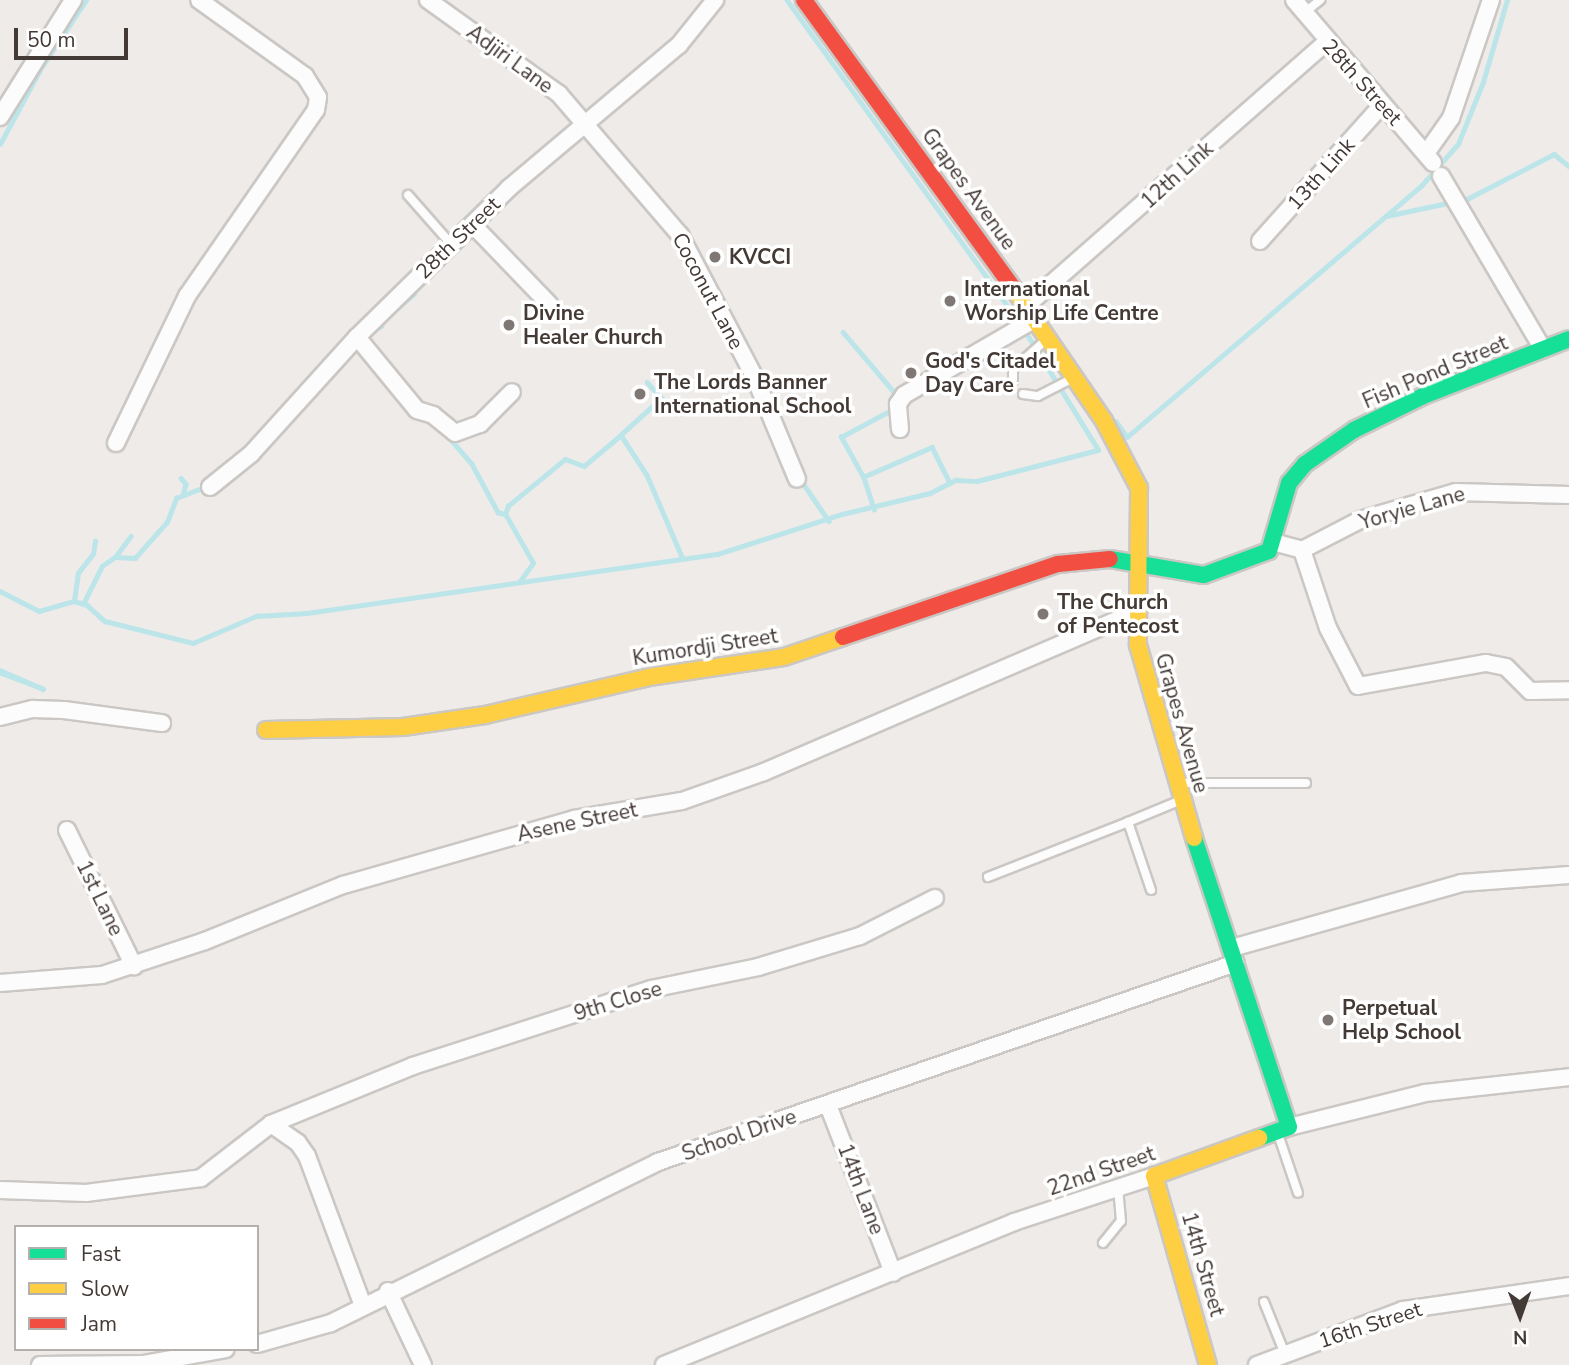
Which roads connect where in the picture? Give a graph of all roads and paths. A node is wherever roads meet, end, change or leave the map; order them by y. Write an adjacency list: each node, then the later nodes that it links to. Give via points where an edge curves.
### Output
1 (73, 0): 11 (street)
2 (199, 0): 29 (street, via 305,76 318,97 316,110 187,296)
3 (428, 0): 12 (street, Adjiri Lane, via 559,94)
4 (715, 0): 12 (street, 28th Street, via 679,45)
5 (804, 0): 19 (street, Grapes Avenue)
6 (1320, 0): 8 (lane)
7 (1491, 0): 13 (street)
8 (1299, 7): 9 (street, 28th Street)
9 (1326, 42): 10 (street, 28th Street); 19 (street, 12th Link)
10 (1381, 106): 13 (street, 28th Street); 16 (street, 13th Link)
11 (0, 117)
12 (584, 125): 15 (street, 28th Street); 30 (street, Coconut Lane, via 680,235 755,378)
13 (1434, 163): 23 (street, 28th Street)
14 (408, 195): 17 (lane)
15 (472, 225): 17 (street, 28th Street); 18 (street)
16 (1260, 241)
17 (452, 244): 20 (street, 28th Street)
18 (549, 304)
19 (1031, 312): 21 (street, Grapes Avenue); 28 (street, 12th Link, via 904,395 898,404)
20 (357, 337): 26 (street, via 417,410 433,415 455,433 480,424); 31 (street, 28th Street, via 251,454)
21 (1048, 337): 24 (street, Grapes Avenue); 25 (lane, via 1013,369)
22 (1569, 339): 23 (street, Fish Pond Street)
23 (1543, 349): 33 (street, Fish Pond Street, via 1386,412 1305,464 1289,483)
24 (1076, 376): 27 (lane, via 1038,396); 35 (street, Grapes Avenue, via 1132,470 1142,507)
25 (1013, 380)
26 (512, 392)
27 (1024, 394)
28 (900, 429)
29 (116, 443)
30 (797, 479)
31 (210, 487)
32 (1569, 495): 34 (street, Yoryie Lane, via 1456,492 1360,520)
33 (1273, 542): 34 (street); 35 (street, via 1258,558 1196,576)
34 (1302, 550): 37 (street, via 1328,628 1358,686 1486,663 1506,667 1530,691)
35 (1141, 561): 36 (street, Grapes Avenue); 40 (street, Kumordji Street, via 1058,564 784,657 649,677 485,715 361,731)
36 (1138, 611): 41 (street, Grapes Avenue, via 1138,645); 51 (street, Asene Street, via 694,797 574,819 343,885)
37 (1569, 690)
38 (0, 716): 39 (street, via 33,709 64,710)
39 (162, 723)
40 (266, 730)
41 (1176, 783): 42 (lane); 43 (street, Grapes Avenue)
42 (1306, 783)
43 (1182, 800): 44 (lane); 50 (street, Grapes Avenue)
44 (1128, 821): 47 (lane); 48 (lane)
45 (67, 831): 51 (street, 1st Lane)
46 (1569, 874): 50 (street, School Drive, via 1461,883)
47 (988, 877)
48 (1151, 890)
49 (935, 898): 55 (street, 9th Close, via 860,936 758,967 651,989 413,1066)
50 (1234, 955): 54 (street, School Drive); 56 (street, Grapes Avenue)
51 (134, 966): 52 (street, Asene Street, via 102,975)
52 (0, 983)
53 (1569, 1077): 56 (street, 22nd Street, via 1425,1093)
54 (828, 1105): 62 (street, 14th Lane); 64 (street, School Drive, via 658,1162)
55 (271, 1124): 59 (street, 9th Close, via 201,1178 86,1193); 66 (street, via 299,1143 307,1156)
56 (1283, 1130): 57 (street, 22nd Street); 60 (lane)
57 (1154, 1176): 58 (street, 22nd Street); 73 (street, 14th Street)
58 (1118, 1187): 61 (lane, via 1121,1221); 62 (street, 22nd Street, via 1014,1222)
59 (0, 1190)
60 (1298, 1193)
61 (1103, 1243)
62 (893, 1273): 72 (street, 22nd Street)
63 (1569, 1286): 69 (street, 16th Street, via 1403,1310)
64 (388, 1291): 66 (street, School Drive); 71 (street)
65 (1264, 1302): 69 (lane)
66 (363, 1306): 67 (street, School Drive, via 331,1322)
67 (259, 1343)
68 (215, 1351): 70 (street, via 142,1364)
69 (1285, 1354): 74 (street, 16th Street)
70 (40, 1365)
71 (423, 1365)
72 (664, 1365)
73 (1208, 1365)
74 (1257, 1365)

